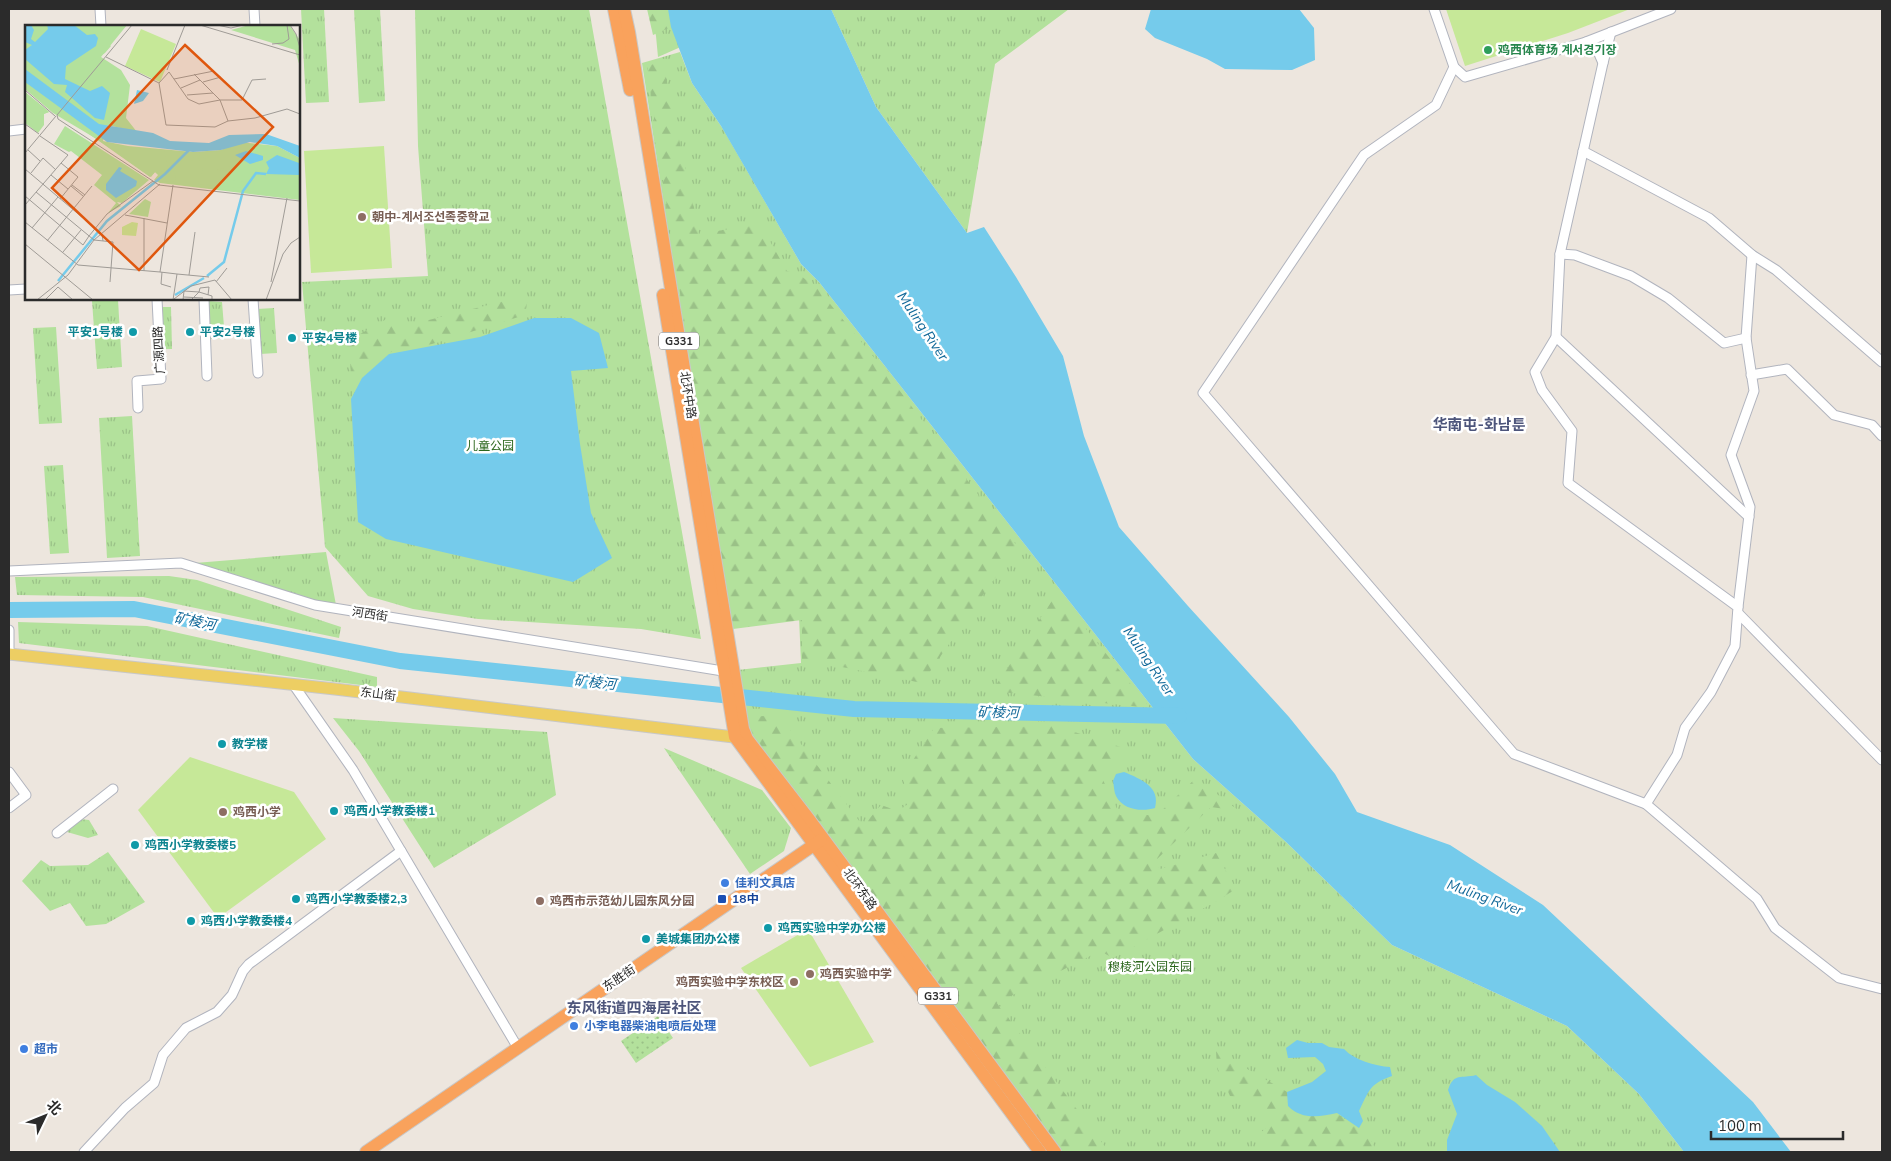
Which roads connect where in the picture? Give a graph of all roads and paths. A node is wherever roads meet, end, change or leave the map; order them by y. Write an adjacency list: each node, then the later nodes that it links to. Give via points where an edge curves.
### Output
1 (100, 9): 7 (street)
2 (254, 9): 8 (street)
3 (614, 9): 36 (highway, 北环中路 / G331)
4 (624, 9): 36 (highway, 北环中路 / G331)
5 (1434, 9): 12 (street)
6 (1671, 9): 9 (street)
7 (101, 25)
8 (254, 25)
9 (1611, 32): 10 (street); 11 (street)
10 (1586, 42): 11 (street, via 1596,47); 12 (street, via 1465,76)
11 (1603, 63): 15 (street)
12 (1454, 67): 43 (street, via 1436,105 1364,155 1203,392 1514,754)
13 (25, 129): 14 (street)
14 (9, 130)
15 (1583, 151): 16 (street); 17 (street, via 1709,218)
16 (1560, 254): 23 (street); 24 (street, via 1575,255 1630,276 1668,298 1724,343)
17 (1752, 255): 24 (street); 25 (street, via 1776,270)
18 (25, 289): 19 (street)
19 (9, 290)
20 (157, 300): 29 (street, 广源四路, via 161,379 137,381)
21 (204, 300): 28 (street)
22 (253, 300): 26 (street)
23 (1556, 337): 31 (street); 33 (street, via 1535,372 1542,390 1572,431 1568,483)
24 (1746, 338): 27 (street)
25 (1882, 362)
26 (258, 373)
27 (1751, 375): 30 (street, via 1787,369 1834,415 1872,425); 31 (street, via 1754,391 1732,456 1750,507)
28 (208, 376)
29 (138, 408)
30 (1882, 436)
31 (1749, 517): 33 (street)
32 (9, 571): 36 (street, 河西街, via 181,563 315,605)
33 (1738, 610): 40 (street); 43 (street, via 1736,646 1711,692 1685,728 1677,755)
34 (9, 630): 35 (street)
35 (9, 654): 37 (main road, 东山街)
36 (729, 672): 38 (highway, 北环中路 / G331)
37 (293, 684): 39 (main road, 东山街); 47 (street, via 353,770)
38 (736, 720): 39 (highway, 北环东路 / G331)
39 (741, 738): 46 (highway, 北环东路 / G331)
40 (1882, 760)
41 (9, 772): 44 (street, via 26,794)
42 (113, 789): 45 (street)
43 (1646, 804): 48 (street, via 1757,899 1776,928 1838,978)
44 (9, 808)
45 (57, 833)
46 (818, 841): 49 (highway, 东胜街); 52 (highway, 北环东路 / G331); 53 (highway, 北环东路 / G331)
47 (401, 851): 49 (street); 50 (street, via 249,964 232,995 218,1012 186,1028 163,1054 154,1083 125,1108)
48 (1882, 989)
49 (518, 1048): 51 (highway, 东胜街)
50 (84, 1152)
51 (366, 1152)
52 (1040, 1152)
53 (1055, 1152)

